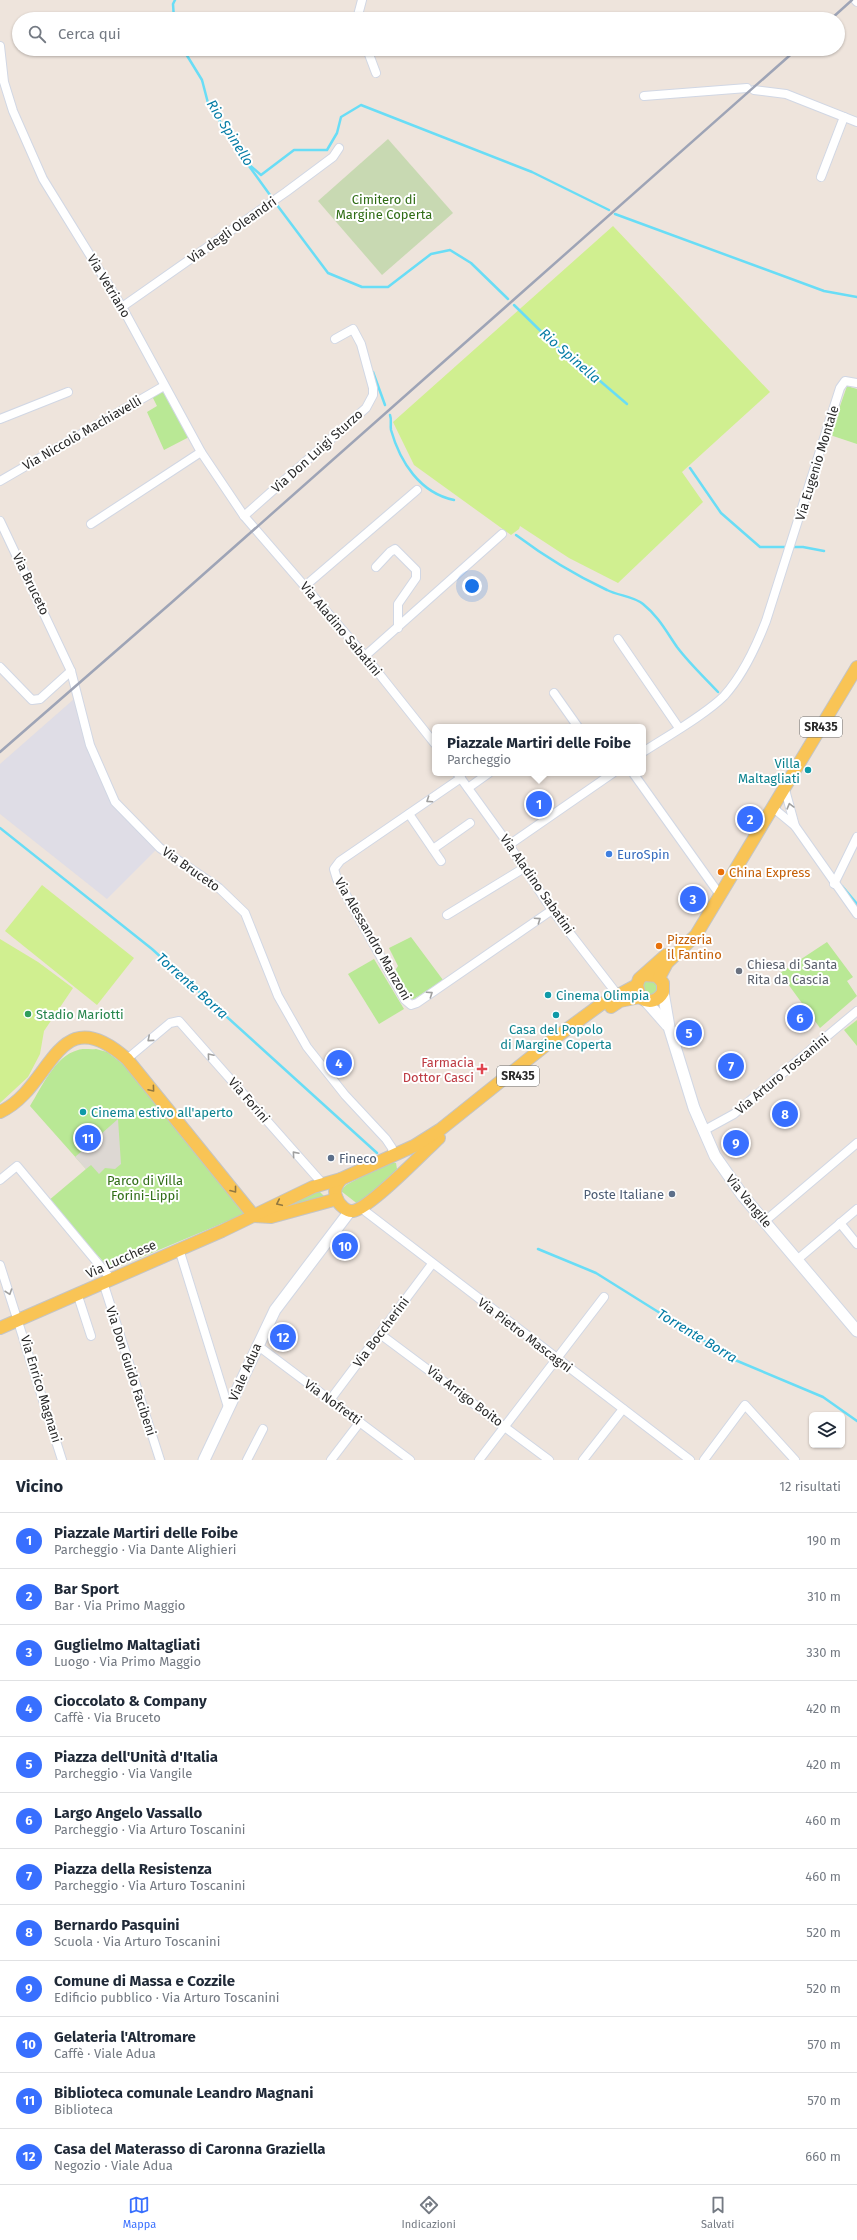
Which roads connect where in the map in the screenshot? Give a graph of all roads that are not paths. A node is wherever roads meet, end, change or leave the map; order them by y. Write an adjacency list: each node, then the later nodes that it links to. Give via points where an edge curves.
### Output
1 (362, 0): 2 (street)
2 (359, 12)
3 (0, 46): 11 (street, Via Vetriano, via 4,82 25,142 43,179)
4 (370, 56): 5 (street)
5 (376, 73)
6 (644, 96): 7 (street, via 751,89 786,94)
7 (844, 118): 8 (street); 10 (street)
8 (857, 122)
9 (339, 148): 11 (street, Via degli Oleandri, via 333,157 286,192)
10 (821, 177)
11 (122, 307): 14 (street, Via Vetriano)
12 (335, 338): 20 (street, Via Don Luigi Sturzo, via 353,329 361,344 373,395 366,408)
13 (857, 383): 34 (street, Via Eugenio Montale, via 844,381 840,388 766,621 746,664 723,697)
14 (164, 386): 17 (street, Via Vetriano); 18 (street, Via Niccolò Machiavelli)
15 (68, 392): 16 (street)
16 (0, 420)
17 (201, 452): 20 (street, Via Vetriano); 22 (street)
18 (0, 481)
19 (418, 490): 25 (street)
20 (244, 516): 25 (street, Via Aladino Sabatini)
21 (0, 521): 31 (street, Via Bruceto)
22 (91, 524)
23 (502, 534): 26 (street)
24 (376, 567): 26 (street, via 395,549 416,570 416,578 398,604)
25 (305, 586): 28 (street, Via Aladino Sabatini)
26 (398, 628): 28 (street)
27 (618, 639): 34 (street)
28 (365, 656): 35 (street, Via Aladino Sabatini)
29 (0, 666): 31 (street, via 32,700 40,699)
30 (857, 667): 41 (main road, SR435)
31 (71, 671): 69 (street, Via Bruceto, via 90,745 115,802 160,848 219,888 245,913 278,996 307,1046 345,1095 386,1139)
32 (554, 693): 33 (street)
33 (576, 724)
34 (679, 728): 36 (street, Via Eugenio Montale)
35 (432, 740)
36 (646, 750)
37 (459, 776): 42 (street, Via Aladino Sabatini); 44 (street, Via Alessandro Manzoni, one-way to 44)
38 (485, 776): 42 (street)
39 (608, 776): 48 (street)
40 (635, 776): 53 (street)
41 (784, 786): 43 (main road, SR435); 46 (street, one-way to 41)
42 (468, 788): 48 (street, Via Aladino Sabatini)
43 (772, 807): 46 (street); 53 (main road, SR435)
44 (409, 814): 49 (street); 54 (street, Via Alessandro Manzoni, one-way to 54, via 340,861 334,872 408,1004 417,1003)
45 (470, 823): 49 (street)
46 (795, 826): 52 (street)
47 (857, 839): 52 (street)
48 (509, 845): 51 (street, Via Aladino Sabatini)
49 (433, 849): 50 (street)
50 (441, 861)
51 (524, 868): 54 (street, Via Aladino Sabatini); 56 (street)
52 (834, 884): 55 (street)
53 (720, 895): 57 (main road, SR435)
54 (552, 910): 61 (street, Via Aladino Sabatini)
55 (857, 914)
56 (447, 915)
57 (701, 926): 58 (main road, via 694,938 667,962); 59 (main road, SR435, via 691,931)
58 (659, 978): 59 (main road, via 654,975); 60 (main road, via 663,983)
59 (640, 980): 61 (main road, SR435); 62 (main road)
60 (663, 992): 62 (main road, SR435, via 655,1000); 64 (street, Via Vangile)
61 (617, 994): 69 (main road, SR435, via 551,1041 441,1129 424,1141)
62 (642, 999): 64 (street); 70 (main road, SR435, via 620,1001 567,1038 456,1122)
63 (857, 1011): 67 (street, Via Arturo Toscanini, via 734,1114)
64 (669, 1027): 67 (street, Via Vangile)
65 (127, 1059): 66 (main road, via 99,1039 84,1038 69,1042 56,1052 29,1092); 73 (street, Via Forini, one-way to 65, via 180,1021 174,1020); 77 (main road, one-way to 77)
66 (0, 1112)
67 (703, 1131): 78 (street, Via Vangile, via 721,1167)
68 (857, 1143): 78 (street)
69 (395, 1154): 70 (main road, via 405,1165); 71 (main road)
70 (405, 1170): 75 (main road)
71 (341, 1179): 73 (main road, Via Lucchese); 74 (main road, via 336,1187)
72 (0, 1180): 85 (street, via 17,1166)
73 (322, 1183): 77 (main road, Via Lucchese, one-way to 77)
74 (336, 1199): 75 (main road, via 342,1206); 77 (main road, via 271,1217)
75 (356, 1209): 83 (street, Via Pietro Mascagni); 93 (street, Viale Adua, via 281,1300)
76 (857, 1209): 79 (street)
77 (254, 1216): 81 (main road, Via Lucchese)
78 (765, 1221): 82 (street, Via Vangile)
79 (840, 1223): 80 (street); 82 (street)
80 (857, 1244)
81 (179, 1249): 85 (main road, Via Lucchese); 96 (street)
82 (798, 1259): 90 (street, Via Vangile)
83 (432, 1264): 91 (street, Via Boccherini); 94 (street, Via Pietro Mascagni)
84 (0, 1265): 88 (street, Via Enrico Magnani, one-way to 88)
85 (107, 1281): 86 (main road, Via Lucchese); 103 (street, Via Don Guido Facibeni)
86 (77, 1293): 88 (main road, Via Lucchese); 92 (street)
87 (604, 1297): 94 (street)
88 (19, 1319): 89 (main road, Via Lucchese); 102 (street, Via Enrico Magnani)
89 (0, 1328)
90 (857, 1331)
91 (380, 1334): 95 (street, Via Boccherini); 99 (street, Via Arrigo Boito)
92 (92, 1336)
93 (257, 1345): 95 (street, Via Nofretti); 96 (street, Viale Adua)
94 (556, 1358): 97 (street, Via Pietro Mascagni); 99 (street)
95 (330, 1400): 98 (street, Via Nofretti)
96 (228, 1407): 104 (street, Viale Adua)
97 (623, 1409): 109 (street); 110 (street, Via Pietro Mascagni)
98 (360, 1422): 101 (street, Via Nofretti); 106 (street)
99 (505, 1426): 107 (street); 108 (street, Via Arrigo Boito)
100 (263, 1429): 105 (street)
101 (406, 1459)
102 (62, 1460)
103 (160, 1460)
104 (204, 1460)
105 (247, 1460)
106 (331, 1460)
107 (479, 1460)
108 (549, 1460)
109 (583, 1460)
110 (690, 1460)
111 (704, 1460): 112 (street, via 745,1405)
112 (795, 1460)

